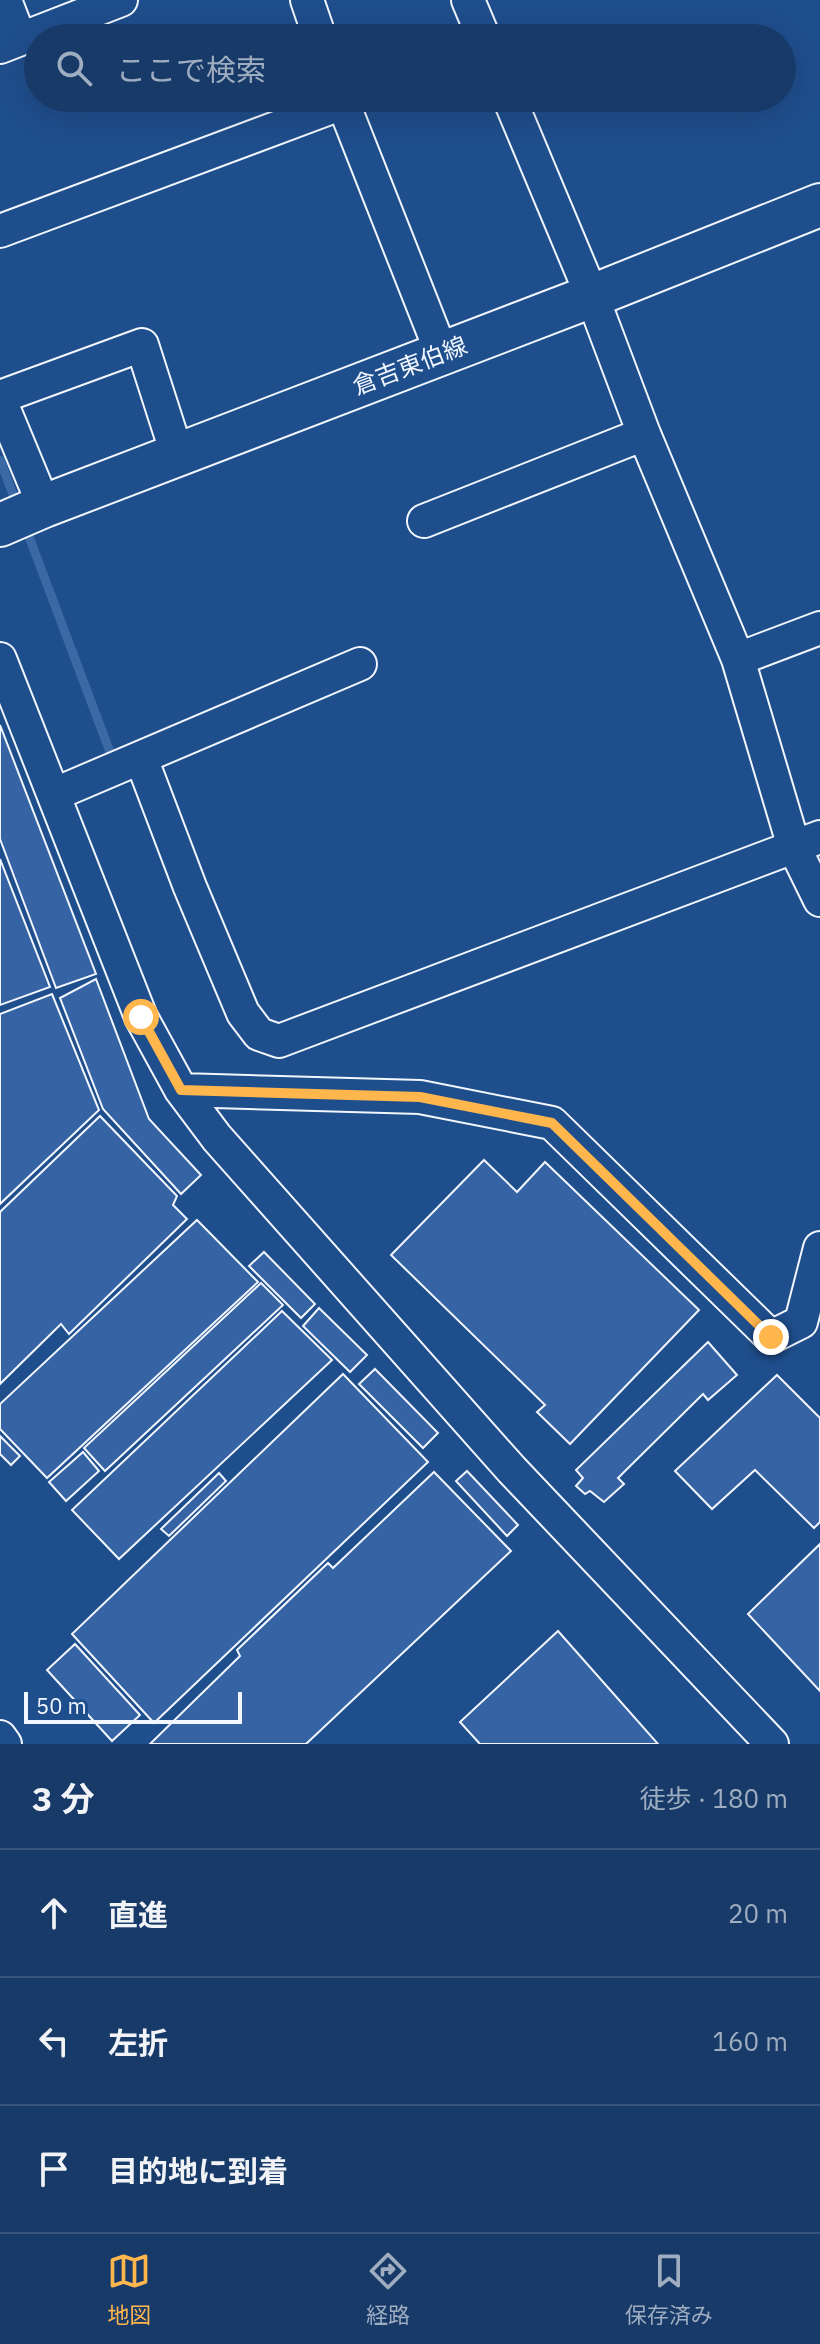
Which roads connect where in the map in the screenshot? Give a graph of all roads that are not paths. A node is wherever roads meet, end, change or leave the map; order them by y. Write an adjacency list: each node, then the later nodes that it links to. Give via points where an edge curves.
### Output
1 (5, 0): 8 (street)
2 (121, 0): 5 (street)
3 (307, 0): 6 (street)
4 (468, 0): 7 (street)
5 (59, 24)
6 (315, 24)
7 (478, 24)
8 (10, 43)
9 (313, 112): 13 (street)
10 (346, 112): 15 (street)
11 (515, 112): 14 (street)
12 (820, 205): 14 (main road, 倉吉東伯線)
13 (0, 231)
14 (592, 296): 15 (main road, 倉吉東伯線); 17 (street)
15 (442, 354): 18 (main road, 倉吉東伯線)
16 (0, 398): 18 (street, via 142,345); 19 (street)
17 (644, 434): 20 (street); 24 (street)
18 (177, 454): 19 (main road, 倉吉東伯線)
19 (44, 506): 21 (main road, 倉吉東伯線)
20 (424, 521)
21 (0, 525)
22 (820, 628): 24 (street)
23 (0, 659): 27 (street)
24 (738, 659): 28 (street)
25 (360, 664): 26 (street)
26 (141, 758): 27 (street); 28 (street, via 243,1013 259,1034 279,1041)
27 (55, 794): 30 (street, via 141,1017)
28 (807, 842): 29 (street)
29 (820, 900)
30 (181, 1090): 31 (street, via 420,1097 552,1123 771,1337 801,1322); 34 (street, via 217,1138 512,1470)
31 (820, 1248)
32 (0, 1737): 33 (street)
33 (5, 1744)
34 (772, 1744)

